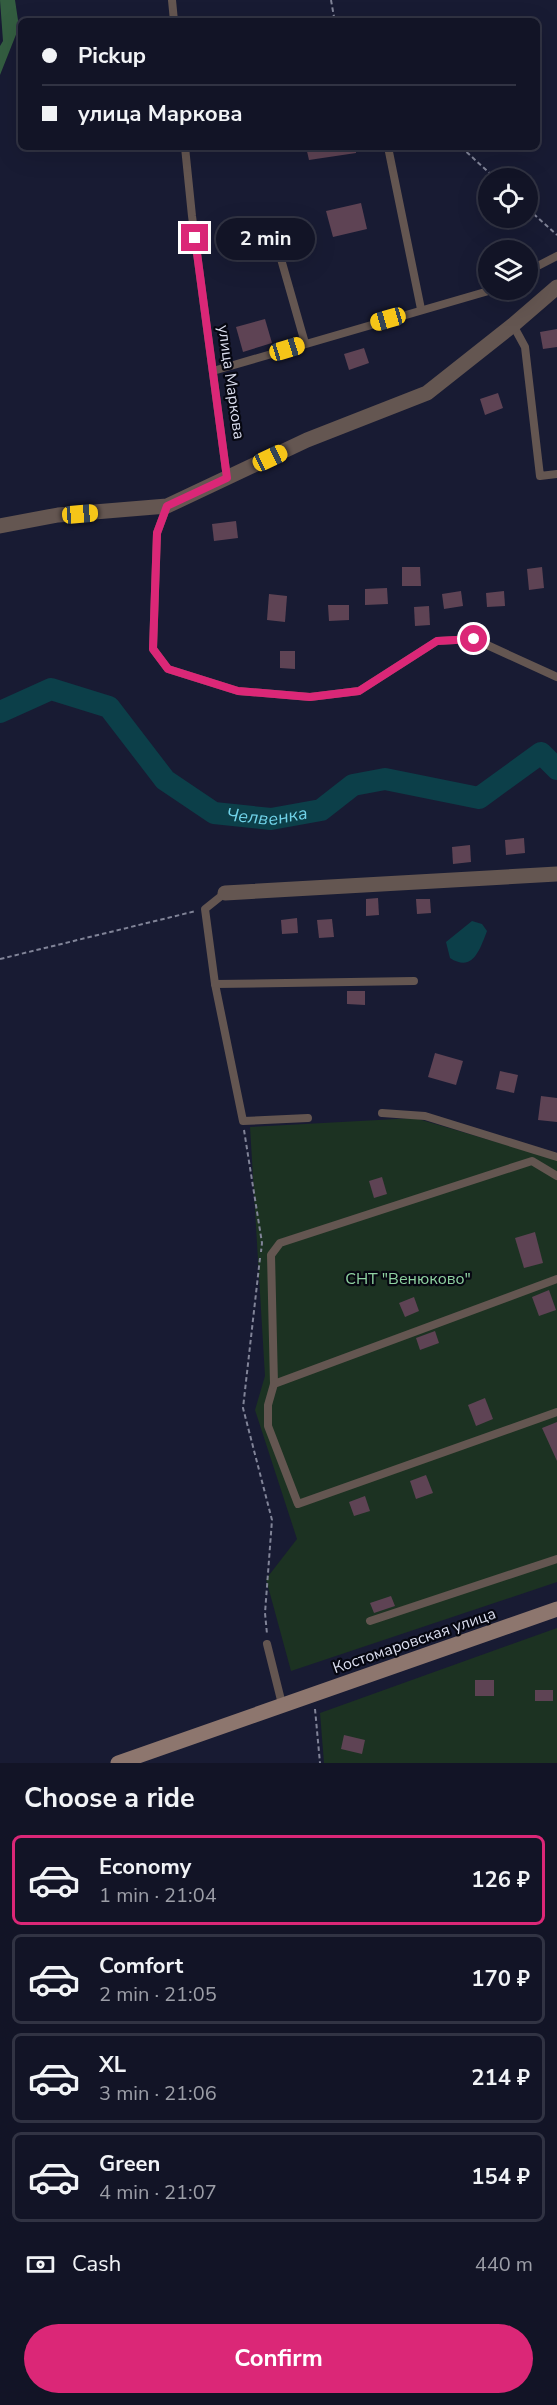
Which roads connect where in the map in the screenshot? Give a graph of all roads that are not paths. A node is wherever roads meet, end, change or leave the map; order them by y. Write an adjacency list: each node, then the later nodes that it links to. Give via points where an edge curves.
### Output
1 (172, 0): 2 (lane)
2 (174, 18)
3 (185, 150): 13 (lane, улица Маркова)
4 (389, 150): 10 (lane)
5 (557, 256): 7 (lane)
6 (281, 259): 12 (lane)
7 (538, 266)
8 (557, 286): 11 (street)
9 (478, 294): 10 (lane)
10 (421, 309): 12 (lane)
11 (513, 325): 14 (lane, via 525,347 540,476); 15 (street, via 427,393 308,440)
12 (305, 343): 13 (lane)
13 (213, 371): 15 (lane, улица Маркова)
14 (557, 474)
15 (227, 478): 16 (street)
16 (167, 506): 17 (street, via 58,515); 18 (lane, via 157,533 153,649 168,669 238,691 310,697 359,691 437,641 474,639)
17 (0, 526)
18 (557, 677)
19 (557, 874): 20 (street)
20 (225, 893): 22 (lane, via 205,909)
21 (414, 981): 22 (lane)
22 (215, 984): 24 (lane, via 243,1121)
23 (382, 1113): 25 (lane, via 425,1116)
24 (308, 1118)
25 (557, 1157)
26 (557, 1176): 28 (lane, via 532,1161 280,1243 271,1255)
27 (557, 1279): 28 (lane)
28 (274, 1384): 29 (lane, via 268,1426 298,1504)
29 (557, 1412)
30 (557, 1559): 32 (lane)
31 (557, 1609): 34 (street, Костомаровская улица)
32 (370, 1621)
33 (267, 1644): 34 (lane)
34 (282, 1704): 35 (street, Костомаровская улица)
35 (118, 1763)

